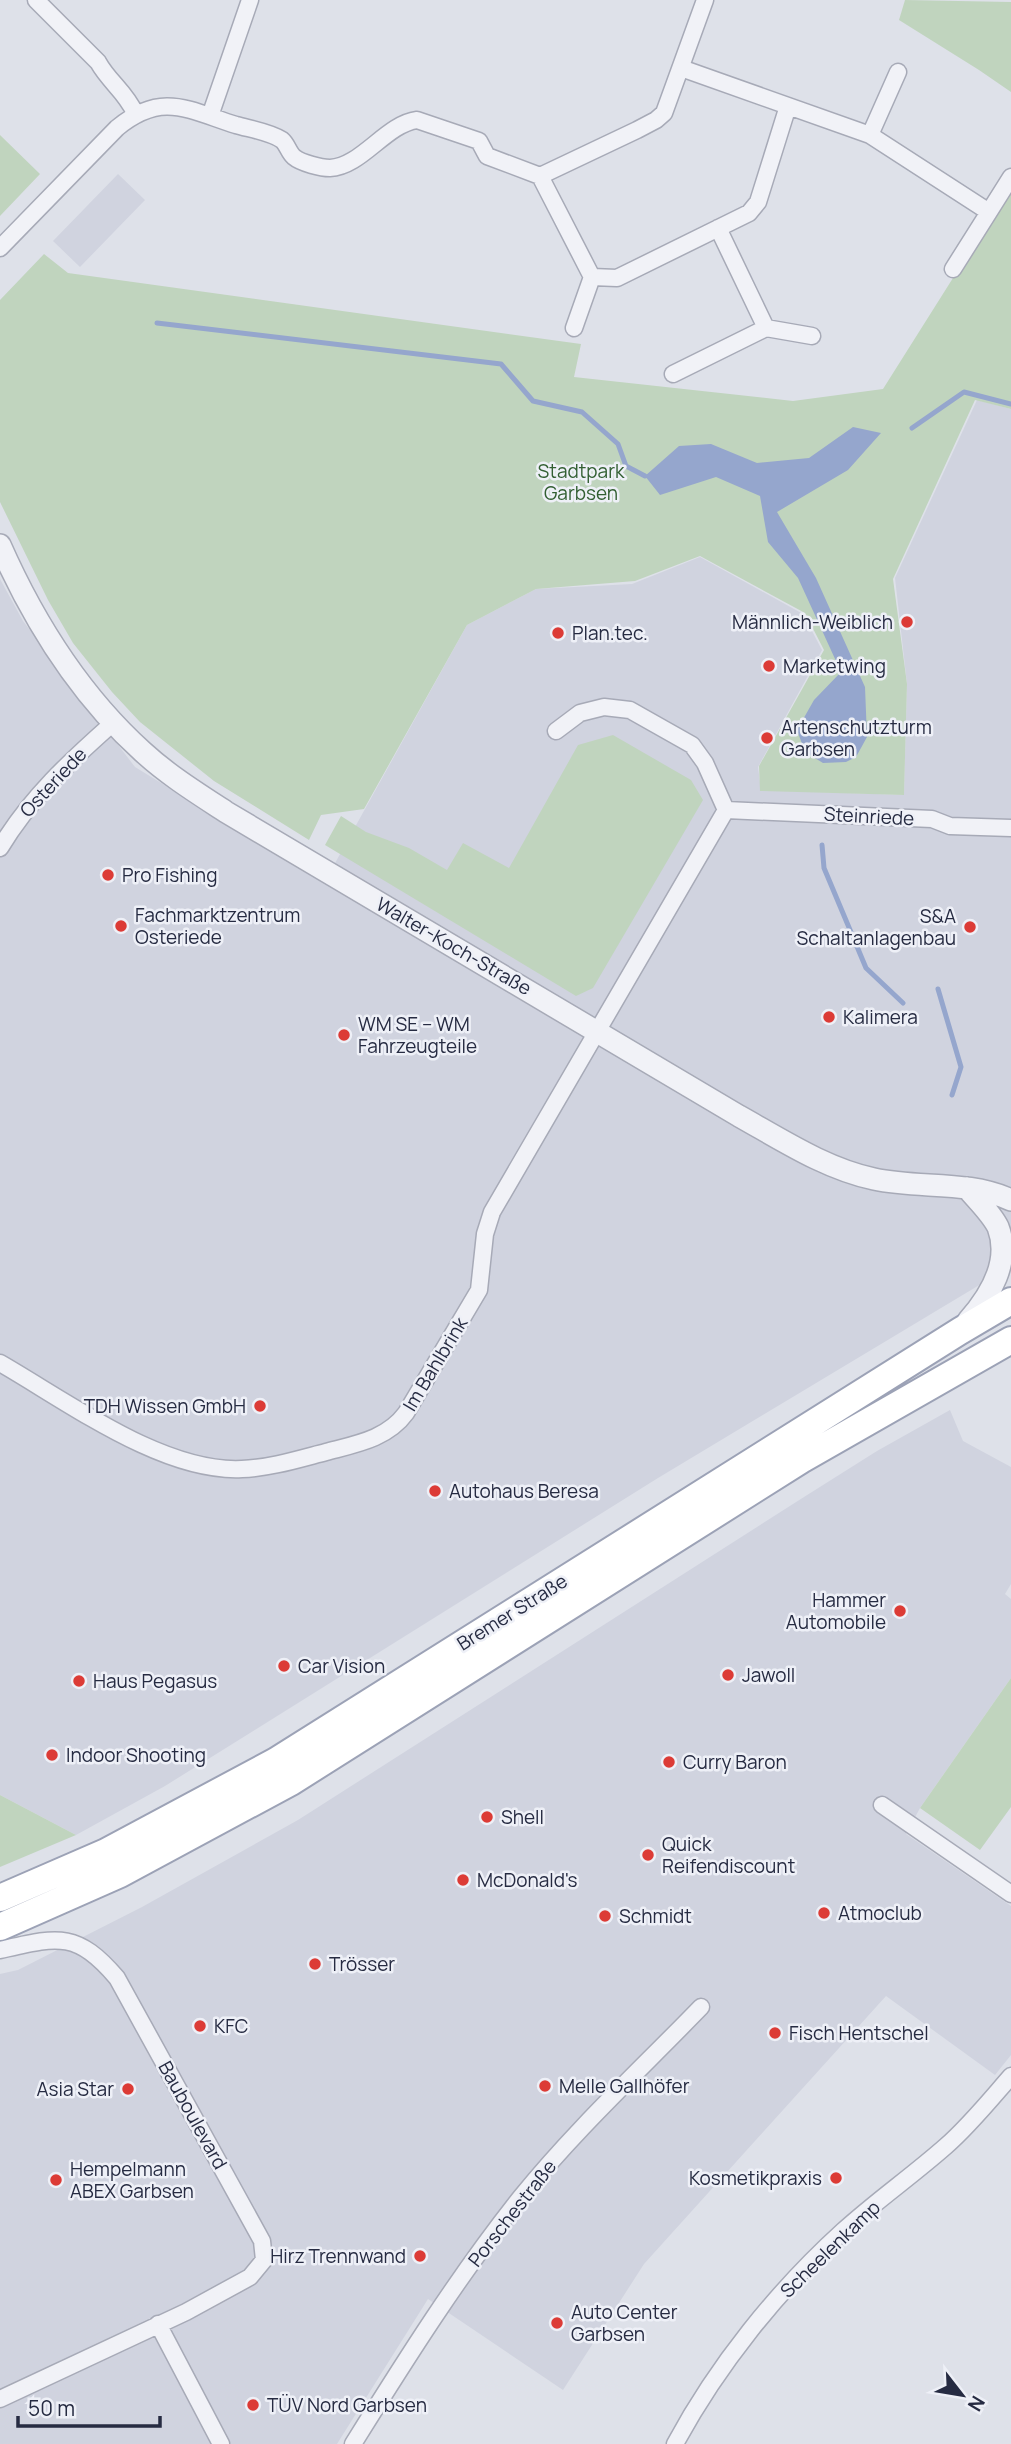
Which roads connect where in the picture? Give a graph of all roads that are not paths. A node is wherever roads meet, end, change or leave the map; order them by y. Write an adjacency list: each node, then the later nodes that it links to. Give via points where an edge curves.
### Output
1 (36, 0): 7 (street, via 127,95)
2 (250, 0): 8 (street)
3 (705, 0): 4 (street)
4 (681, 68): 6 (street); 10 (street, via 668,106 656,120)
5 (898, 72): 9 (street)
6 (789, 106): 9 (street); 13 (street, via 758,202 749,213)
7 (135, 113): 8 (street, via 181,107); 14 (street)
8 (211, 116): 10 (street, via 282,140 295,158 330,168 356,157 407,121 417,120 479,141 487,156)
9 (870, 135): 12 (street)
10 (540, 176): 16 (street)
11 (1011, 177): 12 (street)
12 (989, 212): 15 (street)
13 (718, 228): 16 (street, via 617,278); 18 (street)
14 (0, 248)
15 (953, 269)
16 (592, 277): 17 (street)
17 (573, 328)
18 (766, 328): 19 (street); 20 (street)
19 (812, 335)
20 (673, 374)
21 (0, 545): 22 (street, Walter-Koch-Straße, via 49,639)
22 (113, 723): 26 (street, Osteriede, via 44,788); 27 (street, Walter-Koch-Straße, via 179,781 226,812)
23 (556, 731): 24 (street, via 580,713 604,707 630,710 692,745)
24 (726, 810): 25 (street, Steinriede, via 933,819 950,826); 27 (street)
25 (1011, 828)
26 (0, 848)
27 (598, 1030): 28 (street, Walter-Koch-Straße, via 824,1162 874,1179); 33 (street, Im Bahlbrink, via 492,1212 479,1290 406,1413 383,1435 254,1468 204,1467 111,1428)
28 (967, 1188): 29 (street, Walter-Koch-Straße); 31 (street, via 998,1226 1004,1255 987,1299)
29 (1011, 1200)
30 (1011, 1301): 31 (main road, Bremer Straße)
31 (960, 1331): 36 (main road, Bremer Straße, via 276,1761 106,1852)
32 (1011, 1340): 37 (main road, Bremer Straße, via 801,1460 291,1782 120,1874)
33 (0, 1363)
34 (882, 1805): 35 (street)
35 (1011, 1894)
36 (0, 1898)
37 (0, 1927)
38 (0, 1950): 41 (street, Bauboulevard, via 47,1940 73,1942 104,1963 124,1988 262,2241 264,2260 250,2277)
39 (701, 2007): 44 (street, Porschestraße, via 522,2197 445,2300)
40 (1011, 2076): 45 (street, Scheelenkamp, via 947,2145 839,2234 782,2294 704,2393)
41 (158, 2324): 42 (street, Bauboulevard); 43 (street)
42 (0, 2399)
43 (221, 2444)
44 (354, 2444)
45 (675, 2444)

